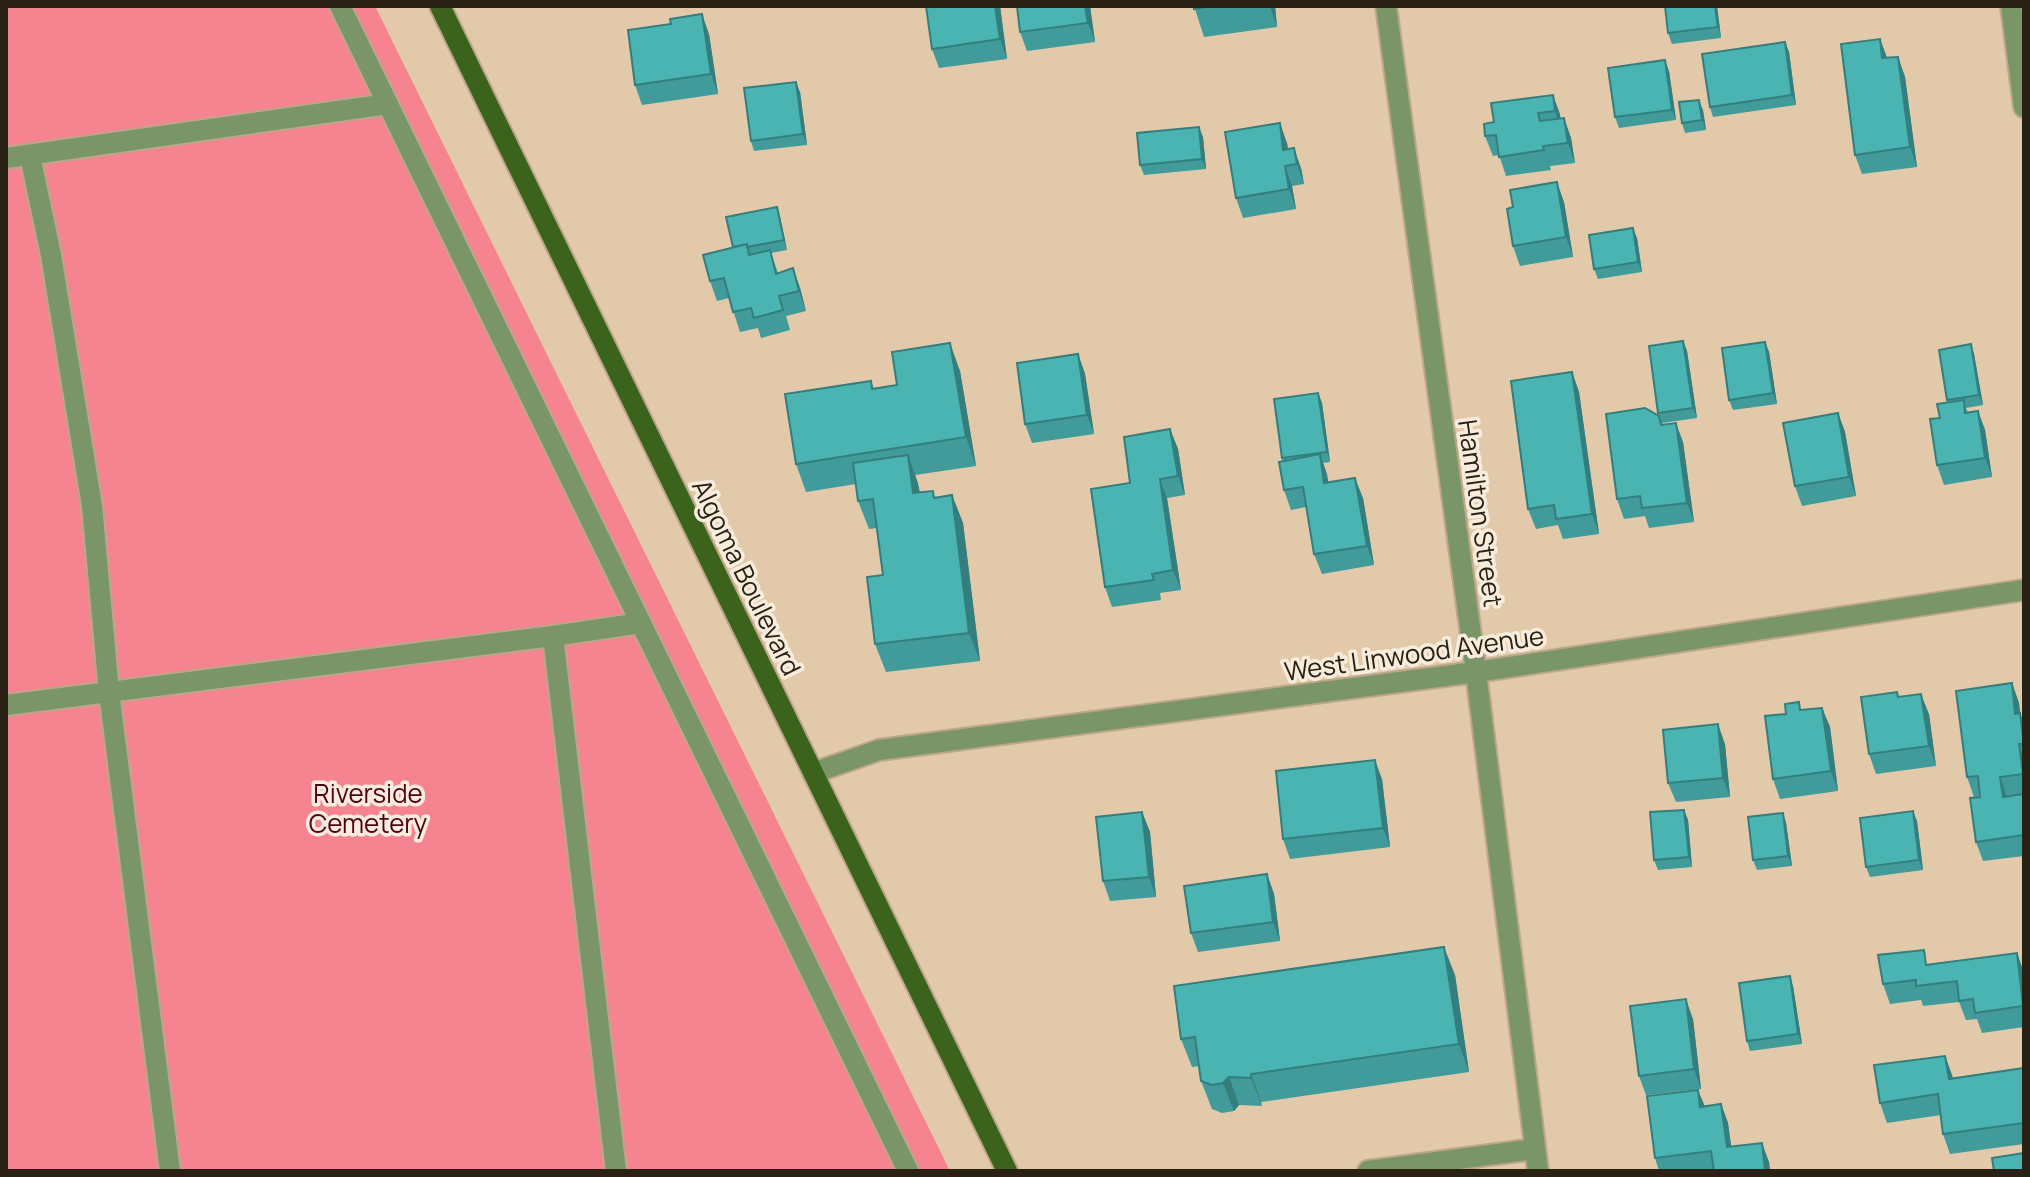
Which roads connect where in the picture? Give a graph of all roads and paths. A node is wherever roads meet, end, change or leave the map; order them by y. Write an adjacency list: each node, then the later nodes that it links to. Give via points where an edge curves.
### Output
1 (340, 6): 5 (street)
2 (440, 6): 15 (main road, Algoma Boulevard)
3 (1386, 6): 12 (street, Hamilton Street)
4 (2011, 6): 6 (street)
5 (388, 104): 7 (street); 10 (street)
6 (2024, 107)
7 (30, 156): 8 (street); 13 (street, via 92,506)
8 (6, 158)
9 (2024, 590): 12 (street, West Linwood Avenue)
10 (641, 623): 11 (street); 19 (street)
11 (553, 636): 13 (street); 18 (street)
12 (1476, 672): 15 (street, West Linwood Avenue, via 879,750); 16 (street, Hamilton Street)
13 (109, 692): 14 (street); 17 (street)
14 (6, 705)
15 (813, 773): 20 (main road, Algoma Boulevard)
16 (1535, 1149): 21 (street); 22 (street, Hamilton Street)
17 (170, 1171)
18 (616, 1171)
19 (908, 1171)
20 (1007, 1171)
21 (1368, 1171)
22 (1538, 1171)

